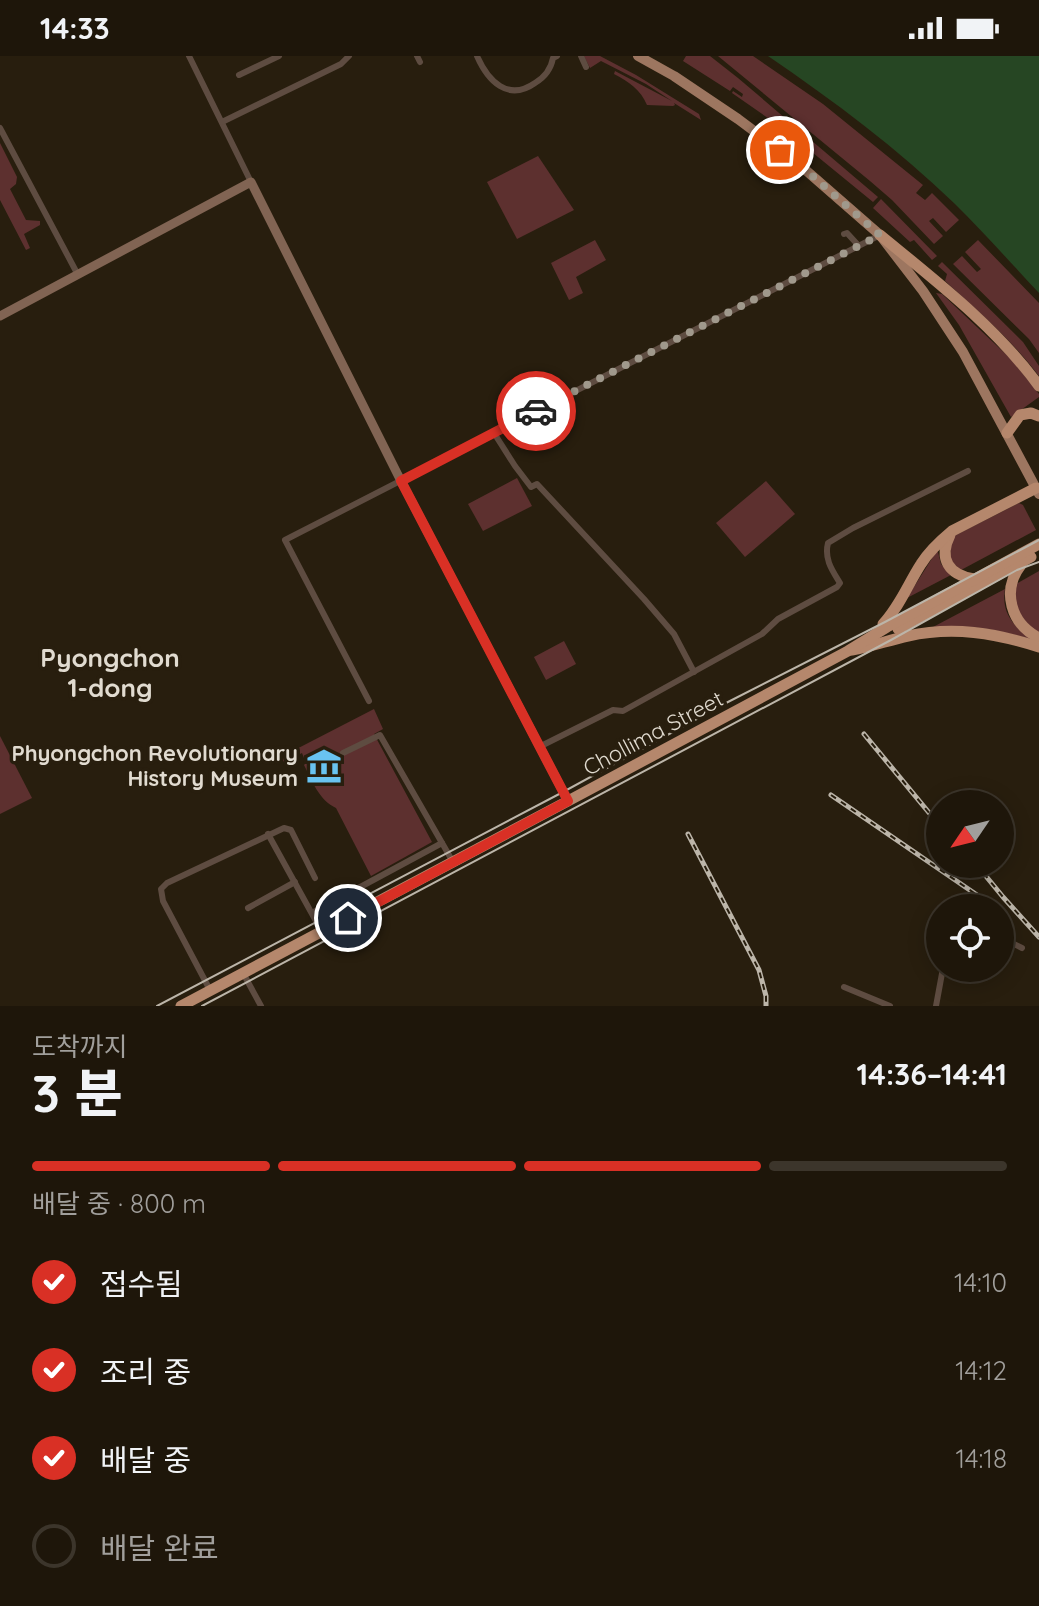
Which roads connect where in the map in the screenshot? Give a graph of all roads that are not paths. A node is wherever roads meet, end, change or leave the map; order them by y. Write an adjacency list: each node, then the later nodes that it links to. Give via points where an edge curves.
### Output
1 (189, 56): 10 (street)
2 (279, 56): 9 (street)
3 (349, 56): 10 (street)
4 (477, 56): 7 (street, via 489,77 511,91 537,82)
5 (581, 56): 8 (street)
6 (638, 56): 14 (main road, via 738,119)
7 (554, 57)
8 (586, 67)
9 (239, 75)
10 (222, 122): 12 (street)
11 (0, 128): 16 (street)
12 (251, 182): 16 (street); 23 (street)
13 (844, 234): 15 (street)
14 (880, 235): 15 (street); 18 (highway, via 941,285); 21 (main road, via 943,321)
15 (858, 245): 20 (street)
16 (78, 275): 17 (street)
17 (0, 316)
18 (1039, 386)
19 (1039, 416): 21 (highway, via 1020,415)
20 (494, 433): 23 (street); 31 (street, via 531,487 537,484 674,634)
21 (1007, 433): 24 (main road)
22 (968, 471): 31 (street, via 828,543 827,561 840,583 837,587)
23 (401, 481): 32 (street, via 285,540); 33 (street)
24 (1037, 491): 25 (highway)
25 (952, 531): 27 (highway, via 944,549 947,563 956,573); 30 (highway, via 920,565 894,612)
26 (1034, 551): 27 (highway, Chollima Street); 28 (highway, via 1018,567 1010,598 1019,623); 30 (highway, Chollima Street, via 887,635)
27 (974, 579): 30 (highway, Chollima Street)
28 (1039, 638)
29 (1039, 647): 30 (highway, via 952,630)
30 (848, 651): 35 (highway, Chollima Street)
31 (694, 672): 33 (street, via 623,711 613,710)
32 (369, 701)
33 (539, 747): 35 (street)
34 (343, 753): 37 (street, via 380,735)
35 (568, 801): 38 (highway, Chollima Street)
36 (268, 834): 39 (street, via 291,830); 40 (street); 49 (street, via 161,889)
37 (442, 843): 38 (street); 42 (street)
38 (453, 862): 43 (highway, Chollima Street)
39 (315, 878)
40 (295, 882): 41 (street); 42 (street)
41 (248, 908)
42 (312, 913): 43 (street)
43 (322, 932): 46 (highway, Chollima Street)
44 (1014, 944): 45 (street)
45 (1022, 948)
46 (243, 973): 49 (highway, Chollima Street); 51 (street)
47 (940, 982): 53 (street)
48 (844, 987): 52 (street)
49 (210, 990): 50 (highway, Chollima Street)
50 (181, 1006)
51 (261, 1006)
52 (890, 1006)
53 (936, 1006)

